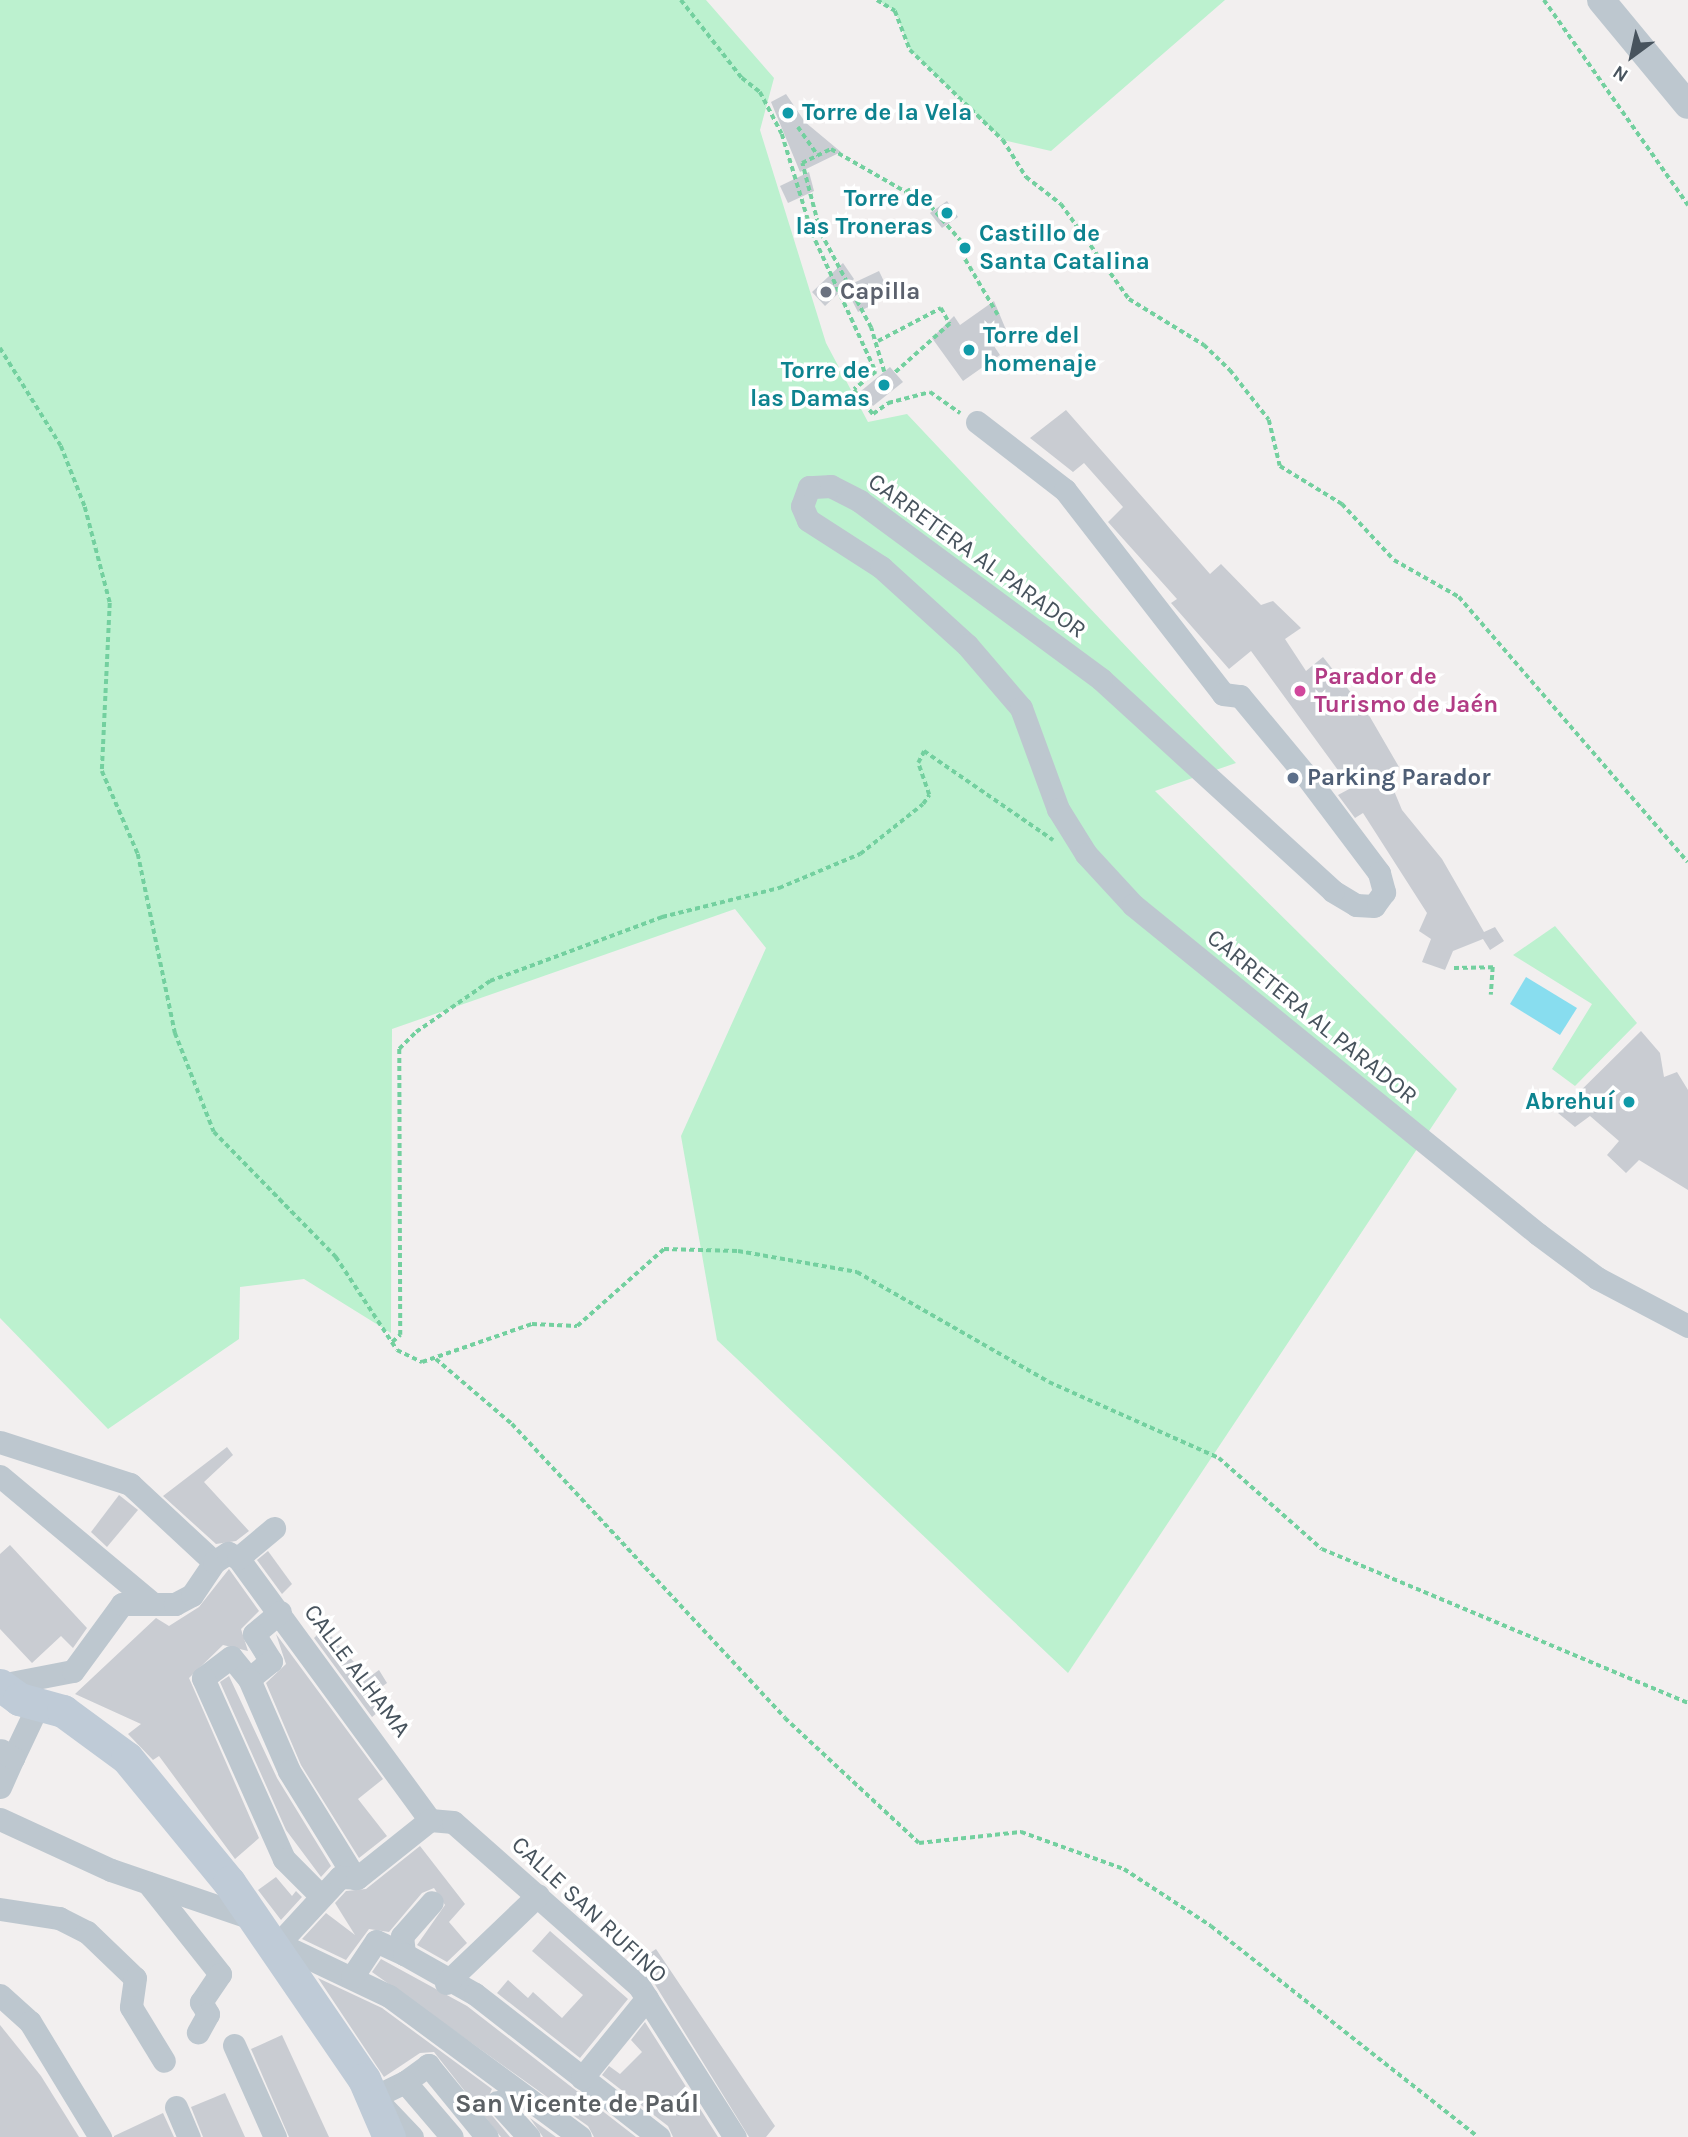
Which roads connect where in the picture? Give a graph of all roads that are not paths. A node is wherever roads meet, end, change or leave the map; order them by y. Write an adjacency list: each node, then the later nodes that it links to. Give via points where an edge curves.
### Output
1 (1601, 0): 2 (street)
2 (1688, 105)
3 (977, 422): 4 (street, CARRETERA AL PARADOR, via 1065,490 1223,694 1240,695 1304,773 1373,865 1384,892 1370,908 1346,901 1101,679 860,500 831,486 809,487 802,506 808,520 881,567 967,645 1021,708 1058,809 1133,905 1538,1234 1597,1278)
4 (1688, 1326)
5 (0, 1441): 9 (street, via 130,1484)
6 (0, 1476): 10 (street)
7 (274, 1528): 8 (street)
8 (238, 1558): 9 (street, via 228,1553); 11 (street, CALLE ALHAMA)
9 (214, 1562): 10 (street, via 192,1595)
10 (153, 1604): 13 (street, via 122,1604 73,1671)
11 (280, 1612): 12 (street, via 254,1634 271,1661); 18 (street, CALLE ALHAMA)
12 (249, 1679): 19 (street, via 289,1771); 21 (street, via 231,1657 203,1678 284,1858)
13 (0, 1685): 14 (main road)
14 (39, 1703): 15 (street); 25 (main road, via 103,1735 127,1758)
15 (7, 1754): 16 (street)
16 (0, 1787)
17 (0, 1819): 20 (street)
18 (430, 1820): 19 (street); 22 (street, CALLE SAN RUFINO, via 453,1822)
19 (355, 1878): 21 (street, via 340,1877)
20 (148, 1883): 25 (street); 31 (street, via 220,1974 201,2001 208,2014)
21 (320, 1895): 25 (street)
22 (538, 1895): 28 (street); 30 (street, CALLE SAN RUFINO)
23 (432, 1902): 26 (street, via 402,1936)
24 (0, 1909): 33 (street, via 59,1918 87,1932 135,1978 131,2007)
25 (264, 1932): 27 (street); 36 (main road)
26 (404, 1954): 27 (street, via 376,1941); 28 (street)
27 (352, 1977): 47 (street, via 389,1996)
28 (446, 1983): 34 (street, via 475,1994)
29 (0, 1995): 39 (street, via 30,2022)
30 (647, 1998): 34 (street); 49 (street, CALLE SAN RUFINO)
31 (198, 2032)
32 (234, 2045): 41 (street)
33 (164, 2061)
34 (582, 2078): 48 (street)
35 (405, 2082): 36 (street); 44 (street); 45 (street, via 428,2065)
36 (374, 2097): 42 (main road); 43 (street)
37 (497, 2102): 46 (street)
38 (176, 2107): 40 (street)
39 (100, 2137)
40 (189, 2137)
41 (275, 2137)
42 (389, 2137)
43 (412, 2137)
44 (452, 2137)
45 (487, 2137)
46 (529, 2137)
47 (580, 2137)
48 (659, 2137)
49 (735, 2137)

